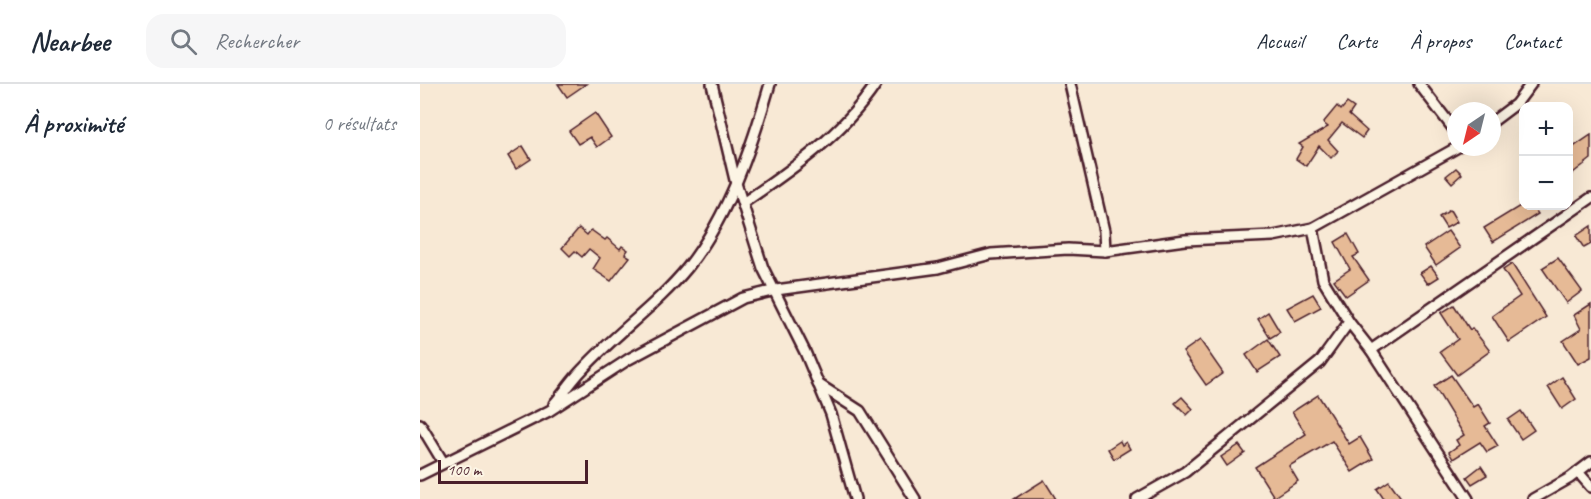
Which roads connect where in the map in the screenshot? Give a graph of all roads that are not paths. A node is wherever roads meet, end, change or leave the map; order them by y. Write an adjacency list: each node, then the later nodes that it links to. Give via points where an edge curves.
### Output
1 (712, 84): 10 (street)
2 (770, 84): 10 (street)
3 (876, 84): 12 (street, via 859,111 806,159)
4 (1070, 84): 14 (street, via 1104,231)
5 (1419, 84): 8 (street)
6 (1531, 84): 7 (street, via 1516,104)
7 (1501, 115)
8 (1447, 120)
9 (1447, 153): 13 (street)
10 (735, 180): 12 (street); 19 (street, via 719,219 688,267 583,369)
11 (1591, 198): 17 (street)
12 (743, 203): 15 (street, via 763,268)
13 (1313, 228): 14 (street, via 1273,236 1185,240); 16 (street, via 1323,280)
14 (1105, 251): 15 (street, via 991,254 938,268)
15 (776, 290): 18 (street); 19 (street, via 743,298 629,359)
16 (1348, 322): 17 (street); 28 (street, via 1320,362 1185,472)
17 (1371, 350): 29 (street)
18 (818, 384): 26 (street, via 831,414); 27 (street, via 860,411)
19 (549, 411): 21 (street)
20 (420, 424): 21 (street)
21 (443, 462): 24 (street)
22 (1591, 462): 23 (street)
23 (1578, 472): 25 (street); 30 (street)
24 (420, 475)
25 (1591, 486)
26 (855, 499)
27 (915, 499)
28 (1137, 499)
29 (1468, 499)
30 (1533, 499)

